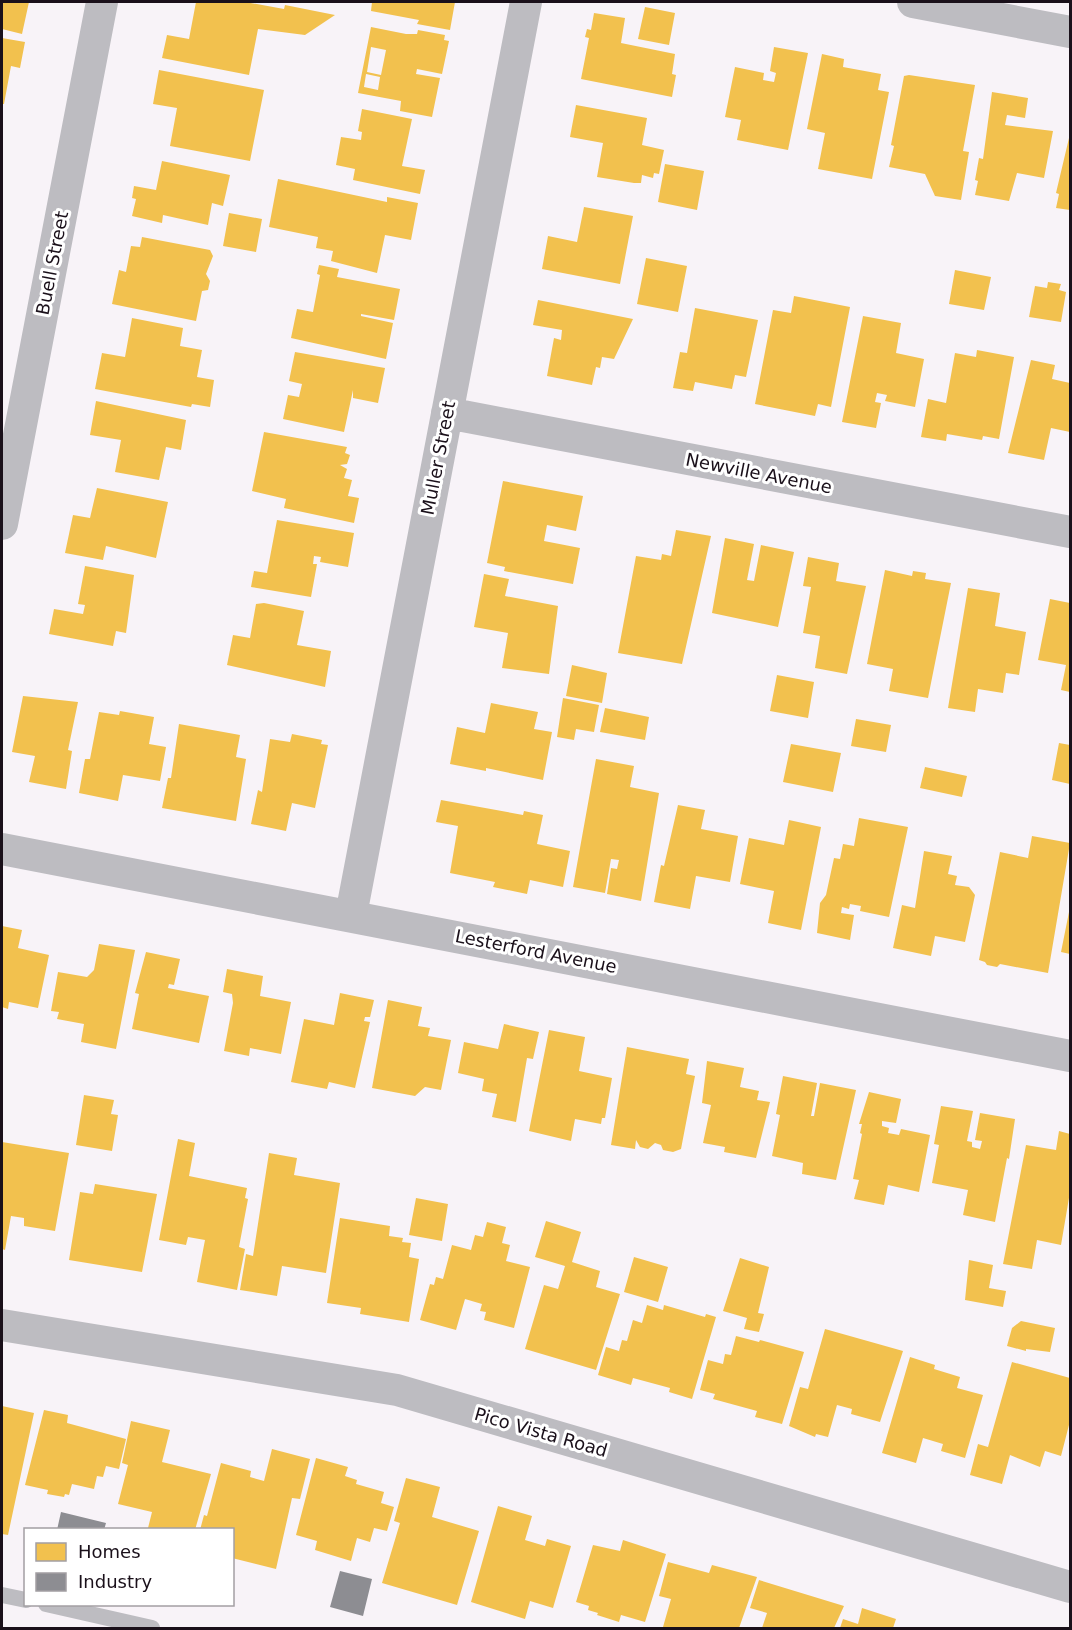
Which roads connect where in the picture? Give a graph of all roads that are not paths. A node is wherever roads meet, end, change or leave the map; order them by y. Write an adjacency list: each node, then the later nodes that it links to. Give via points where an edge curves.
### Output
1 (102, 2): 6 (street, Buell Street)
2 (526, 2): 5 (street, Muller Street)
3 (913, 2): 4 (street)
4 (1071, 32)
5 (447, 413): 7 (street, Newville Avenue); 9 (street, Muller Street)
6 (2, 524)
7 (1071, 532)
8 (2, 849): 9 (street, Lesterford Avenue)
9 (351, 915): 10 (street, Lesterford Avenue)
10 (1071, 1056)
11 (2, 1325): 12 (street, Pico Vista Road, via 397,1390)
12 (1071, 1587)
13 (2, 1594): 14 (lane)
14 (24, 1600)
15 (50, 1606): 16 (lane)
16 (152, 1629)

